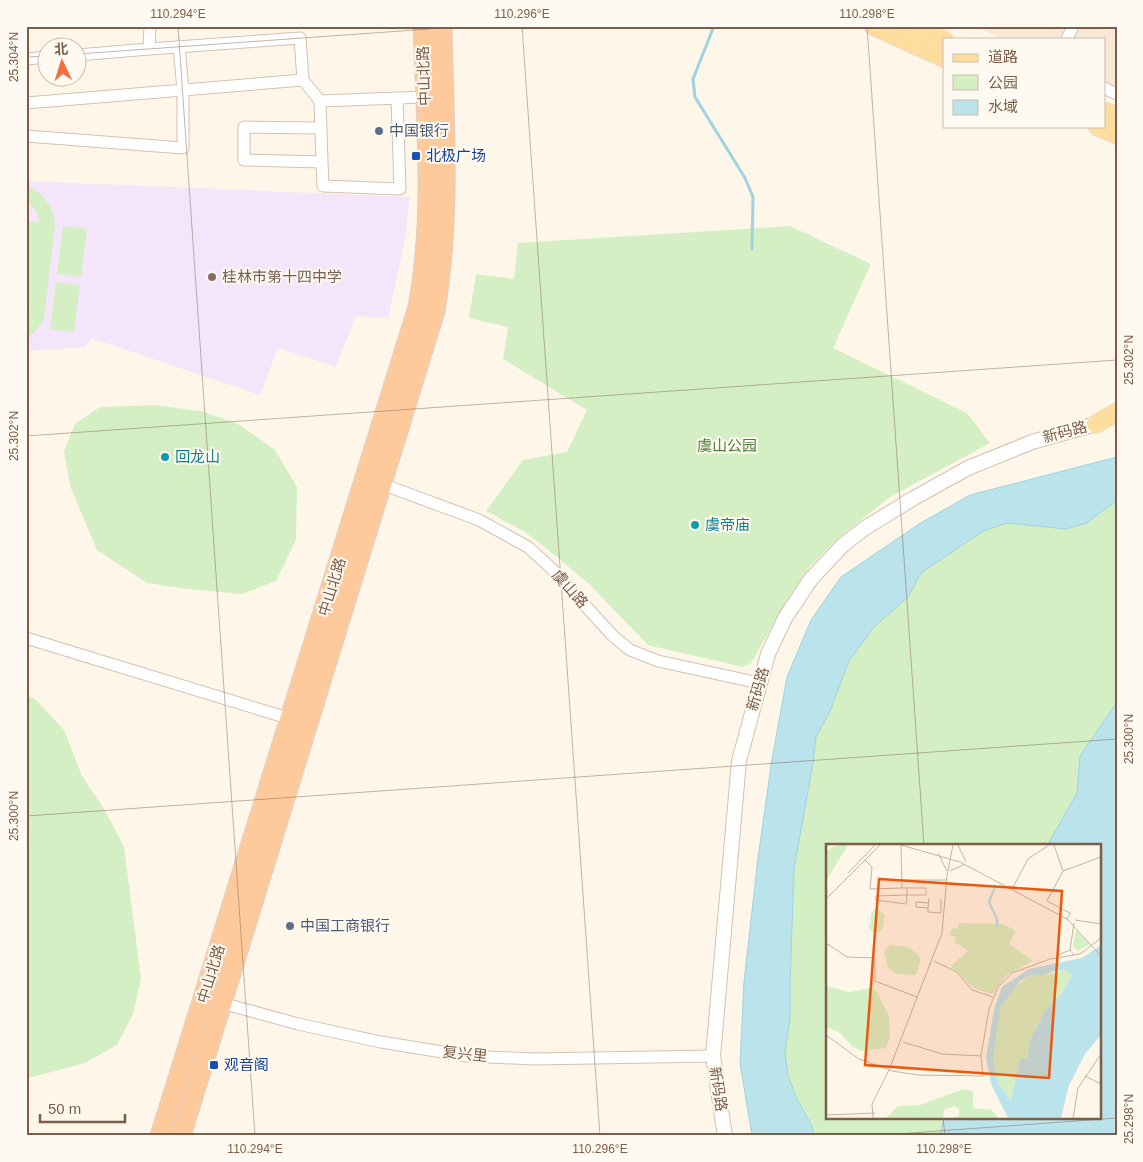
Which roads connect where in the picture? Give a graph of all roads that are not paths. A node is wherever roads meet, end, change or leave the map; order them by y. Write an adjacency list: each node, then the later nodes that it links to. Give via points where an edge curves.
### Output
1 (150, 26): 12 (street)
2 (299, 26): 8 (street)
3 (423, 26): 17 (highway, 中山北路)
4 (442, 26): 29 (highway, 中山北路, via 446,210 440,282 435,311)
5 (873, 26): 14 (main road)
6 (914, 26): 10 (main road)
7 (1073, 26): 9 (street)
8 (300, 38): 11 (street); 15 (street)
9 (1067, 38)
10 (943, 40)
11 (179, 46): 12 (street); 16 (street)
12 (149, 48): 13 (street)
13 (88, 54)
14 (943, 58)
15 (304, 80): 16 (street); 19 (street)
16 (183, 90): 20 (street); 24 (street, via 184,148)
17 (425, 97): 18 (street); 32 (highway, 中山北路, via 426,250 418,307)
18 (397, 98): 19 (street); 25 (street, via 400,189 323,186)
19 (320, 101): 21 (street)
20 (26, 103)
21 (320, 128): 25 (street); 25 (street, via 244,126 244,160)
22 (1101, 128): 23 (main road)
23 (1117, 135)
24 (26, 136)
25 (322, 162)
26 (1117, 412): 28 (main road)
27 (1117, 419): 28 (main road)
28 (1096, 424): 31 (street, 新码路, via 1032,442 968,468 865,528 843,545 811,579 786,618 768,654)
29 (382, 484): 31 (street, 虞山路, via 479,520 528,547 552,568 612,636 630,650 658,661); 33 (highway, 中山北路)
30 (26, 638): 32 (street)
31 (759, 683): 34 (street, 新码路, via 739,761)
32 (290, 719): 35 (highway, 中山北路)
33 (222, 1003): 34 (street, 复兴里, via 298,1024 467,1056 534,1059); 36 (highway, 中山北路)
34 (713, 1056): 37 (street, 新码路)
35 (160, 1136)
36 (180, 1136)
37 (725, 1136)

